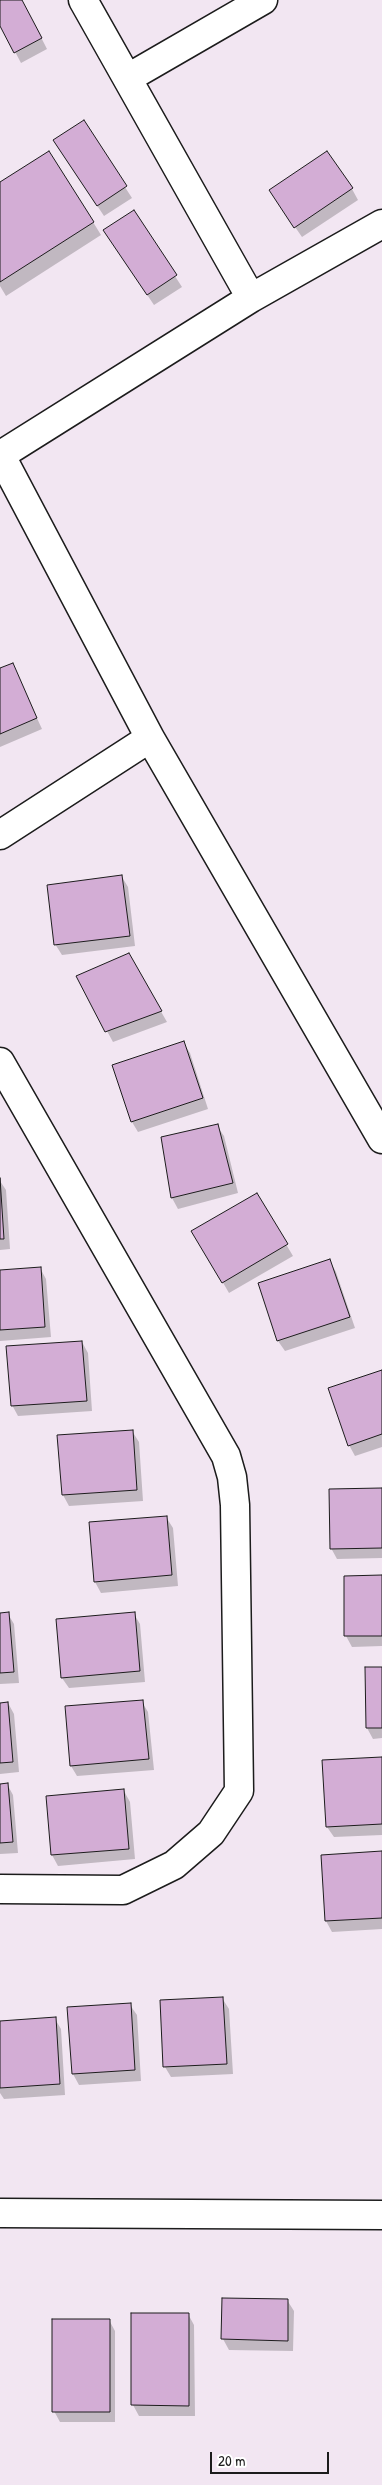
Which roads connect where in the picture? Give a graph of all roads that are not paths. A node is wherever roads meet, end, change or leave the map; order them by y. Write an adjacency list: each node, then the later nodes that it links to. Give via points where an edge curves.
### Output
1 (83, 0): 3 (street)
2 (263, 0): 3 (street)
3 (128, 78): 5 (street)
4 (382, 224): 5 (street)
5 (251, 298): 6 (street)
6 (0, 454): 7 (street)
7 (150, 738): 8 (street); 10 (street)
8 (0, 835)
9 (0, 1062): 11 (street, via 226,1456 235,1505 239,1791 211,1833 174,1865 123,1890)
10 (382, 1139)
11 (0, 1889)
12 (0, 2212): 13 (street)
13 (382, 2215)

